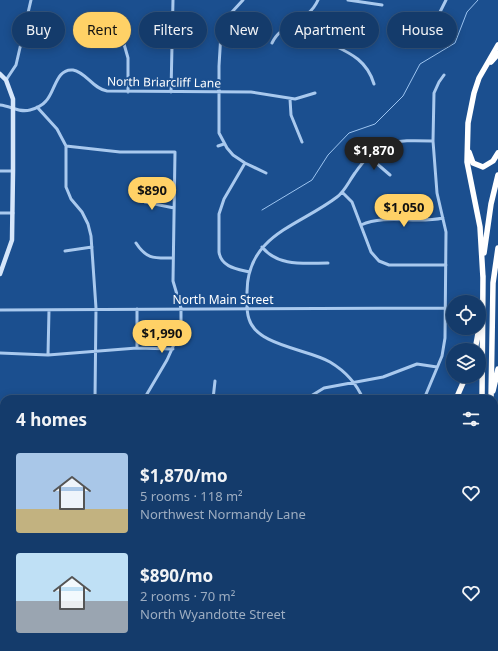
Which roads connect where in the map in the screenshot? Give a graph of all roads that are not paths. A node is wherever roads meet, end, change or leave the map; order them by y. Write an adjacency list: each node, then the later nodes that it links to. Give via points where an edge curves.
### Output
1 (31, 0): 19 (street, via 16,65)
2 (173, 0): 22 (street)
3 (243, 0): 23 (street, via 232,12 221,33)
4 (318, 0): 8 (street)
5 (348, 0): 7 (street)
6 (446, 0): 9 (street)
7 (382, 5)
8 (311, 12)
9 (440, 12)
10 (280, 31): 11 (street)
11 (272, 43)
12 (498, 45): 62 (highway, via 479,78 468,123 467,162 480,228)
13 (125, 48): 21 (street, via 128,58)
14 (338, 48): 20 (street, via 357,58 368,68)
15 (498, 54): 16 (highway)
16 (496, 58): 34 (highway, via 481,81 475,96 469,154 473,163 483,166 493,161)
17 (0, 74): 19 (main road)
18 (444, 76): 29 (street, via 434,93)
19 (6, 80): 28 (main road, via 13,99)
20 (374, 84)
21 (128, 92): 22 (street, North Briarcliff Lane); 27 (street, North Briarcliff Lane, via 102,90 92,85 79,72 64,71 46,101)
22 (171, 92): 23 (street, North Briarcliff Lane)
23 (219, 92): 25 (street, North Briarcliff Lane, via 259,92); 31 (street, via 219,133)
24 (315, 93): 25 (street, North Briarcliff Lane, via 299,99)
25 (290, 99): 30 (street, via 291,115)
26 (0, 105): 28 (street)
27 (37, 107): 28 (street, via 19,111); 32 (street, via 57,129)
28 (13, 108): 38 (main road)
29 (433, 141): 35 (street, via 392,142 377,148); 49 (street, via 437,193)
30 (302, 142)
31 (224, 144): 33 (street); 36 (street, via 233,155)
32 (66, 146): 46 (street, via 120,152 175,152); 52 (street, via 66,187 88,224)
33 (218, 146)
34 (498, 153)
35 (368, 156): 40 (street); 42 (street)
36 (245, 163): 39 (street); 45 (street)
37 (0, 171): 38 (street)
38 (13, 171): 48 (main road)
39 (266, 173)
40 (390, 175)
41 (498, 175): 62 (highway, via 483,257)
42 (342, 192): 50 (street, via 352,202); 53 (street, via 270,239)
43 (138, 196): 46 (street, via 145,202)
44 (217, 201): 45 (street)
45 (222, 203): 60 (street, via 218,220 219,255 230,267)
46 (174, 208): 56 (street)
47 (0, 213): 48 (street)
48 (13, 213): 59 (main road, via 12,240)
49 (443, 218): 50 (street, via 382,220); 58 (street, via 446,232)
50 (360, 224): 58 (street, via 372,254 380,262 392,265)
51 (136, 244): 56 (street, via 148,256)
52 (92, 247): 55 (street); 64 (street)
53 (262, 248): 57 (street, via 280,261); 60 (street, via 255,256)
54 (498, 248): 94 (highway, via 493,291)
55 (64, 251)
56 (173, 258): 65 (street, via 174,286)
57 (328, 263)
58 (446, 265): 67 (street)
59 (1, 266): 61 (main road)
60 (249, 272): 66 (street)
61 (0, 274)
62 (483, 278): 63 (highway)
63 (483, 295)
64 (96, 308): 68 (street, North Main Street); 70 (street, North Main Street); 75 (street)
65 (182, 308): 66 (street, North Main Street); 68 (street, North Main Street); 73 (street, via 181,329)
66 (247, 308): 67 (street, North Main Street); 79 (street, via 250,322 262,336 322,358)
67 (445, 308): 77 (street, via 444,345)
68 (137, 309): 72 (street)
69 (0, 310): 70 (street, North Main Street)
70 (49, 310): 76 (street)
71 (482, 335): 93 (highway)
72 (137, 348): 73 (street); 75 (street)
73 (173, 349): 87 (street)
74 (0, 352): 76 (street)
75 (95, 353): 76 (street); 86 (street)
76 (48, 355)
77 (438, 367): 81 (street, via 417,364 391,375); 91 (street)
78 (498, 369): 95 (highway)
79 (351, 378): 82 (street); 83 (street)
80 (215, 381): 88 (street)
81 (359, 381): 82 (street); 85 (street)
82 (355, 382): 83 (street); 85 (street)
83 (348, 383): 89 (street, via 324,388)
84 (463, 383): 92 (highway)
85 (358, 386): 90 (street)
86 (96, 395)
87 (146, 395)
88 (213, 395)
89 (313, 395)
90 (361, 395)
91 (426, 395)
92 (458, 395)
93 (482, 395)
94 (491, 395)
95 (492, 395)

